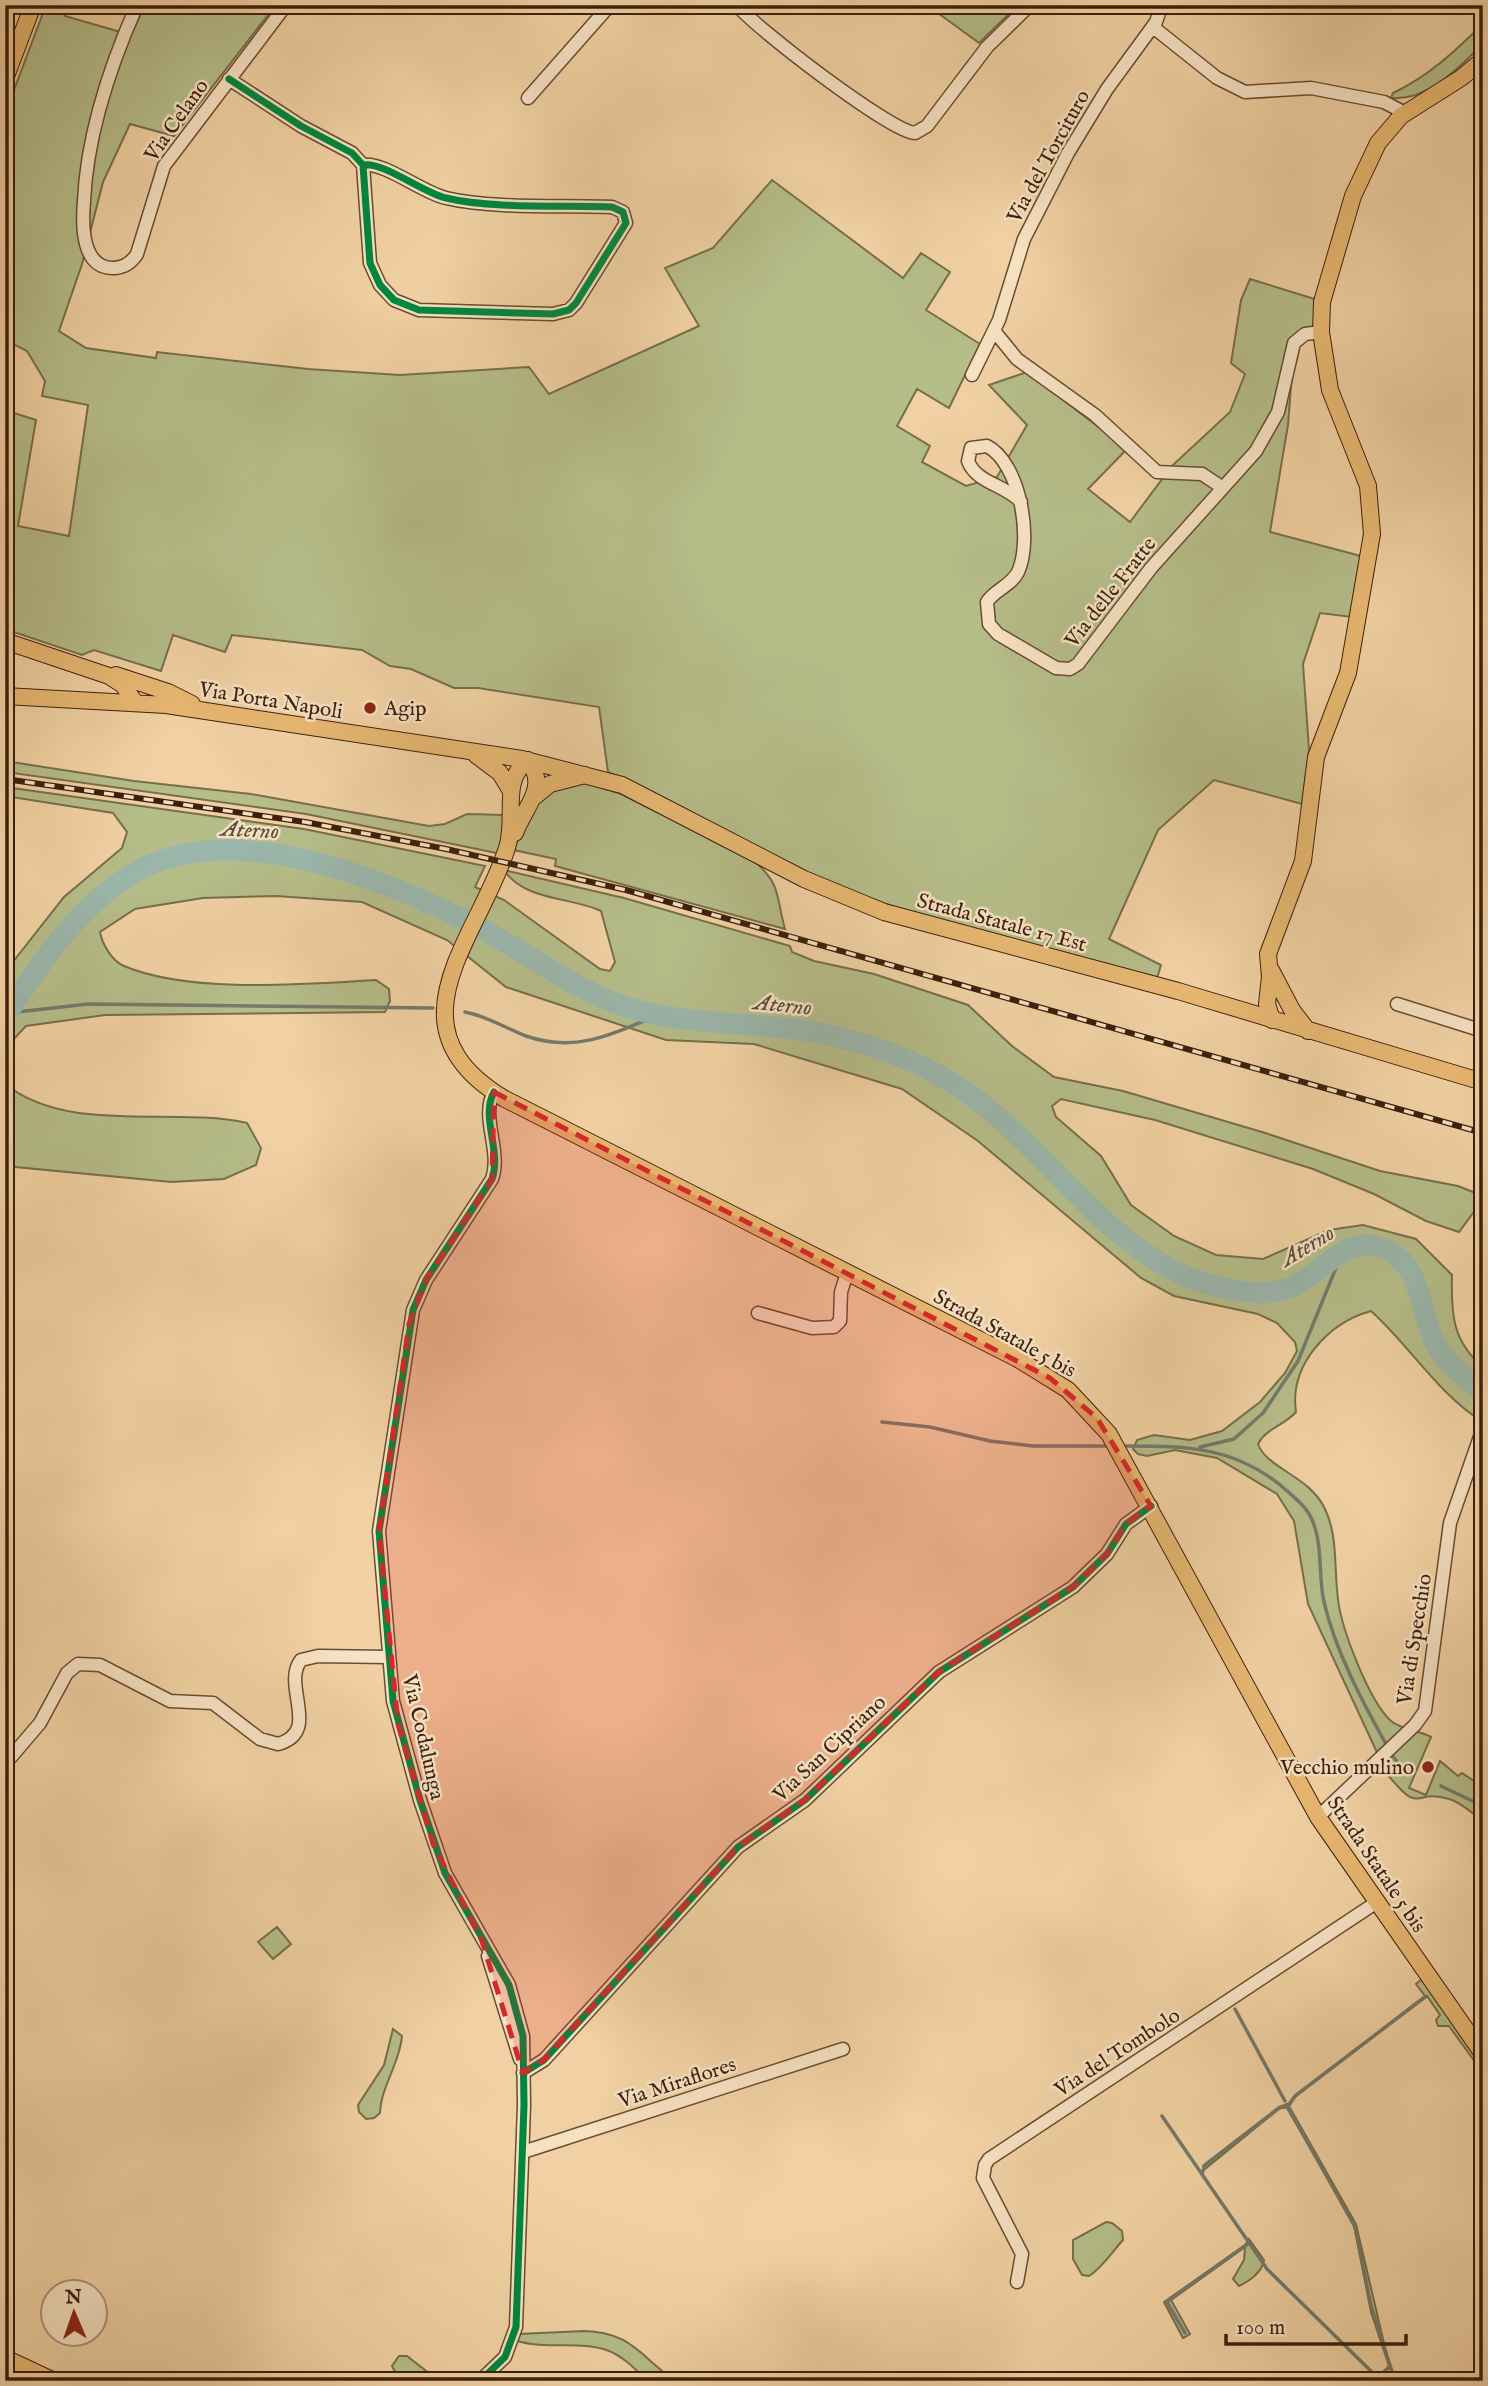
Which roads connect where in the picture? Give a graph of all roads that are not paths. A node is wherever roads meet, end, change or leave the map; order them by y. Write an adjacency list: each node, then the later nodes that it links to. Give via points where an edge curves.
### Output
1 (33, 5): 10 (main road)
2 (137, 5): 11 (street, Via Celano, via 104,92 85,181 86,243 98,264 120,267 137,254 164,166)
3 (610, 5): 12 (street)
4 (737, 5): 5 (street, via 861,104 915,134 927,126 987,47)
5 (1030, 5)
6 (1158, 5): 8 (street, Via del Torcituro)
7 (283, 6): 11 (street, Via Celano)
8 (1153, 27): 13 (street, via 1217,78 1245,92 1311,88 1384,102); 15 (street, Via del Torcituro, via 1066,156 1024,239)
9 (1483, 60): 13 (main road)
10 (5, 79)
11 (229, 79): 14 (street, via 352,153)
12 (528, 98)
13 (1405, 113): 16 (main road, via 1378,143 1360,179 1324,293)
14 (363, 165): 14 (street, via 376,165 446,198 612,207 623,212 626,223 576,303 565,312 413,309 388,295 372,270)
15 (995, 332): 17 (street, Via del Torcituro); 18 (street, via 1017,359 1096,415 1157,472 1202,474)
16 (1321, 332): 18 (street, Via delle Fratte, via 1305,334 1294,343 1269,433); 32 (main road, via 1334,403 1370,494 1371,534 1351,660 1319,746 1303,861 1269,952)
17 (972, 375)
18 (1223, 488): 19 (street, Via delle Fratte, via 1151,568 1078,664 1066,670 998,634 986,615 989,598 1012,580 1020,566)
19 (1021, 502): 19 (street, Via delle Fratte, via 1000,454 982,445 971,448 968,461 974,471)
20 (5, 641): 21 (main road)
21 (127, 681): 23 (main road); 24 (main road, via 142,691); 25 (main road, via 175,695)
22 (5, 696): 23 (main road, Via Porta Napoli)
23 (110, 700): 24 (main road, Via Porta Napoli)
24 (134, 701): 25 (main road, Via Porta Napoli)
25 (200, 710): 26 (main road, Via Porta Napoli)
26 (471, 751): 27 (main road, Via Porta Napoli); 29 (main road, via 497,770)
27 (528, 760): 28 (main road, Strada Statale 17 Est); 29 (main road, Strada Statale 5 bis, via 513,775); 30 (main road, Strada Statale 5 bis, via 538,781)
28 (590, 774): 30 (main road, via 558,780); 36 (main road, Strada Statale 17 Est, via 659,802 804,879 884,912)
29 (511, 793): 31 (main road, Strada Statale 5 bis, via 509,841)
30 (532, 799): 31 (main road, Strada Statale 5 bis)
31 (486, 899): 41 (main road, Strada Statale 5 bis, via 456,960 444,1003 448,1031 461,1059)
32 (1270, 968): 33 (main road); 34 (main road)
33 (1268, 992): 36 (main road, via 1256,1007); 37 (main road, via 1267,1010)
34 (1284, 997): 37 (main road, via 1284,1010); 38 (main road)
35 (1397, 1004): 39 (street)
36 (1241, 1010): 37 (main road, Strada Statale 17 Est)
37 (1272, 1020): 38 (main road, Strada Statale 17 Est)
38 (1308, 1031): 40 (main road, Strada Statale 17 Est)
39 (1483, 1031)
40 (1483, 1082)
41 (494, 1092): 42 (main road, Strada Statale 5 bis); 46 (street, Via Codalunga, via 490,1107 496,1163 492,1180 426,1280 410,1324 379,1531)
42 (847, 1273): 43 (street, via 841,1292 841,1321 834,1328 812,1328); 45 (main road, Strada Statale 5 bis, via 1018,1359 1068,1390 1109,1434)
43 (758, 1314)
44 (1483, 1428): 48 (street, Via di Specchio, via 1450,1523 1424,1711 1415,1725)
45 (1151, 1506): 48 (main road, Strada Statale 5 bis); 53 (street, Via San Cipriano, via 1129,1520 1107,1554 1073,1587 939,1672 812,1793 738,1847 544,2060)
46 (389, 1657): 47 (street, via 301,1660 294,1676 300,1723 292,1737 278,1744 260,1739 213,1703 175,1702 100,1665 78,1664 65,1676 37,1727); 53 (street, Via Codalunga, via 398,1724 427,1825 445,1873 488,1958)
47 (5, 1764)
48 (1318, 1817): 49 (main road, Strada Statale 5 bis)
49 (1377, 1902): 50 (main road, Strada Statale 5 bis); 55 (street, Via del Tombolo, via 989,2159 983,2178 1022,2254)
50 (1478, 2043): 52 (main road, Strada Statale 5 bis)
51 (842, 2049): 54 (street, Via Miraflores)
52 (1483, 2054)
53 (523, 2073): 54 (street, Via Codalunga)
54 (523, 2152): 58 (street, Via Codalunga, via 515,2335 500,2364)
55 (1017, 2282)
56 (5, 2358): 57 (main road)
57 (54, 2381)
58 (480, 2381)

